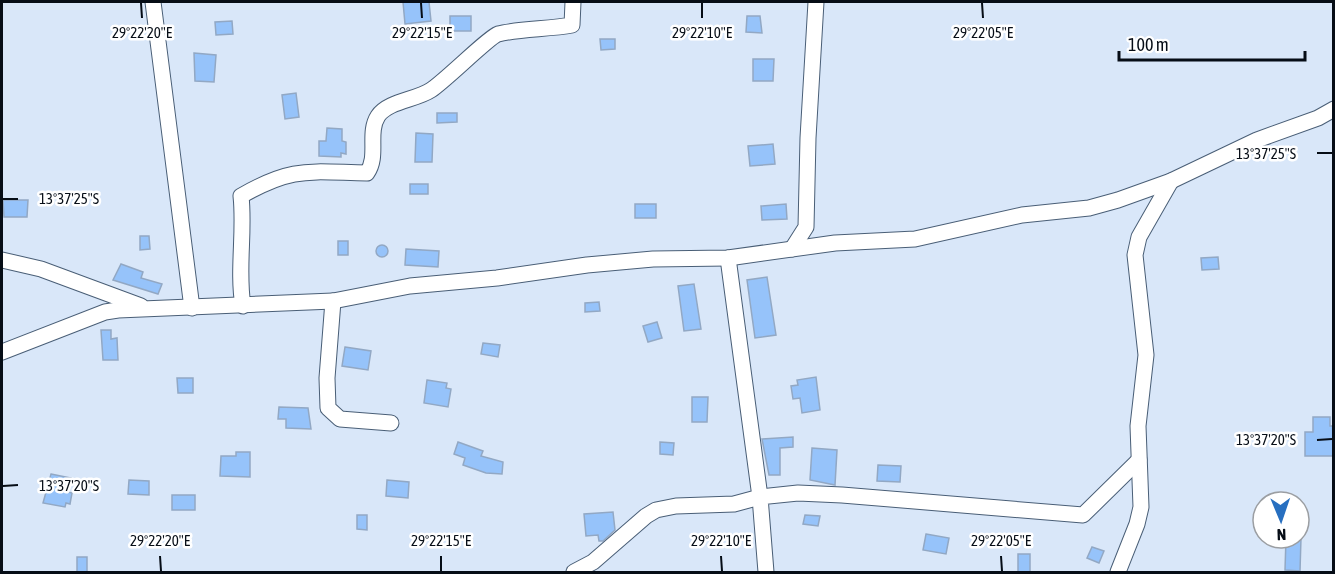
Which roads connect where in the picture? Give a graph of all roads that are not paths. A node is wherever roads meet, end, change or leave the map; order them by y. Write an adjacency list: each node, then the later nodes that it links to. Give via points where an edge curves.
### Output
1 (153, 2): 11 (street)
2 (573, 2): 10 (street, via 572,25 496,34 432,89 380,113 373,124 372,165 367,173 300,171 271,179 241,196)
3 (816, 2): 6 (street, via 806,227)
4 (1334, 109): 5 (street)
5 (1171, 181): 6 (street, via 1089,207 1022,215 915,238); 15 (street, via 1139,237 1135,255 1146,355 1138,426)
6 (792, 249): 7 (street)
7 (728, 258): 9 (street, via 587,265 410,286); 16 (street)
8 (2, 260): 12 (street, via 41,269)
9 (333, 301): 10 (street); 14 (street, via 328,408 340,419)
10 (243, 306): 11 (street)
11 (192, 308): 12 (street)
12 (149, 310): 13 (street, via 105,312)
13 (2, 352)
14 (391, 423)
15 (1139, 460): 16 (street, via 1083,515 842,495 798,493); 19 (street, via 1141,507)
16 (760, 497): 17 (street, via 734,504 656,510); 18 (street)
17 (574, 573)
18 (766, 573)
19 (1118, 573)

